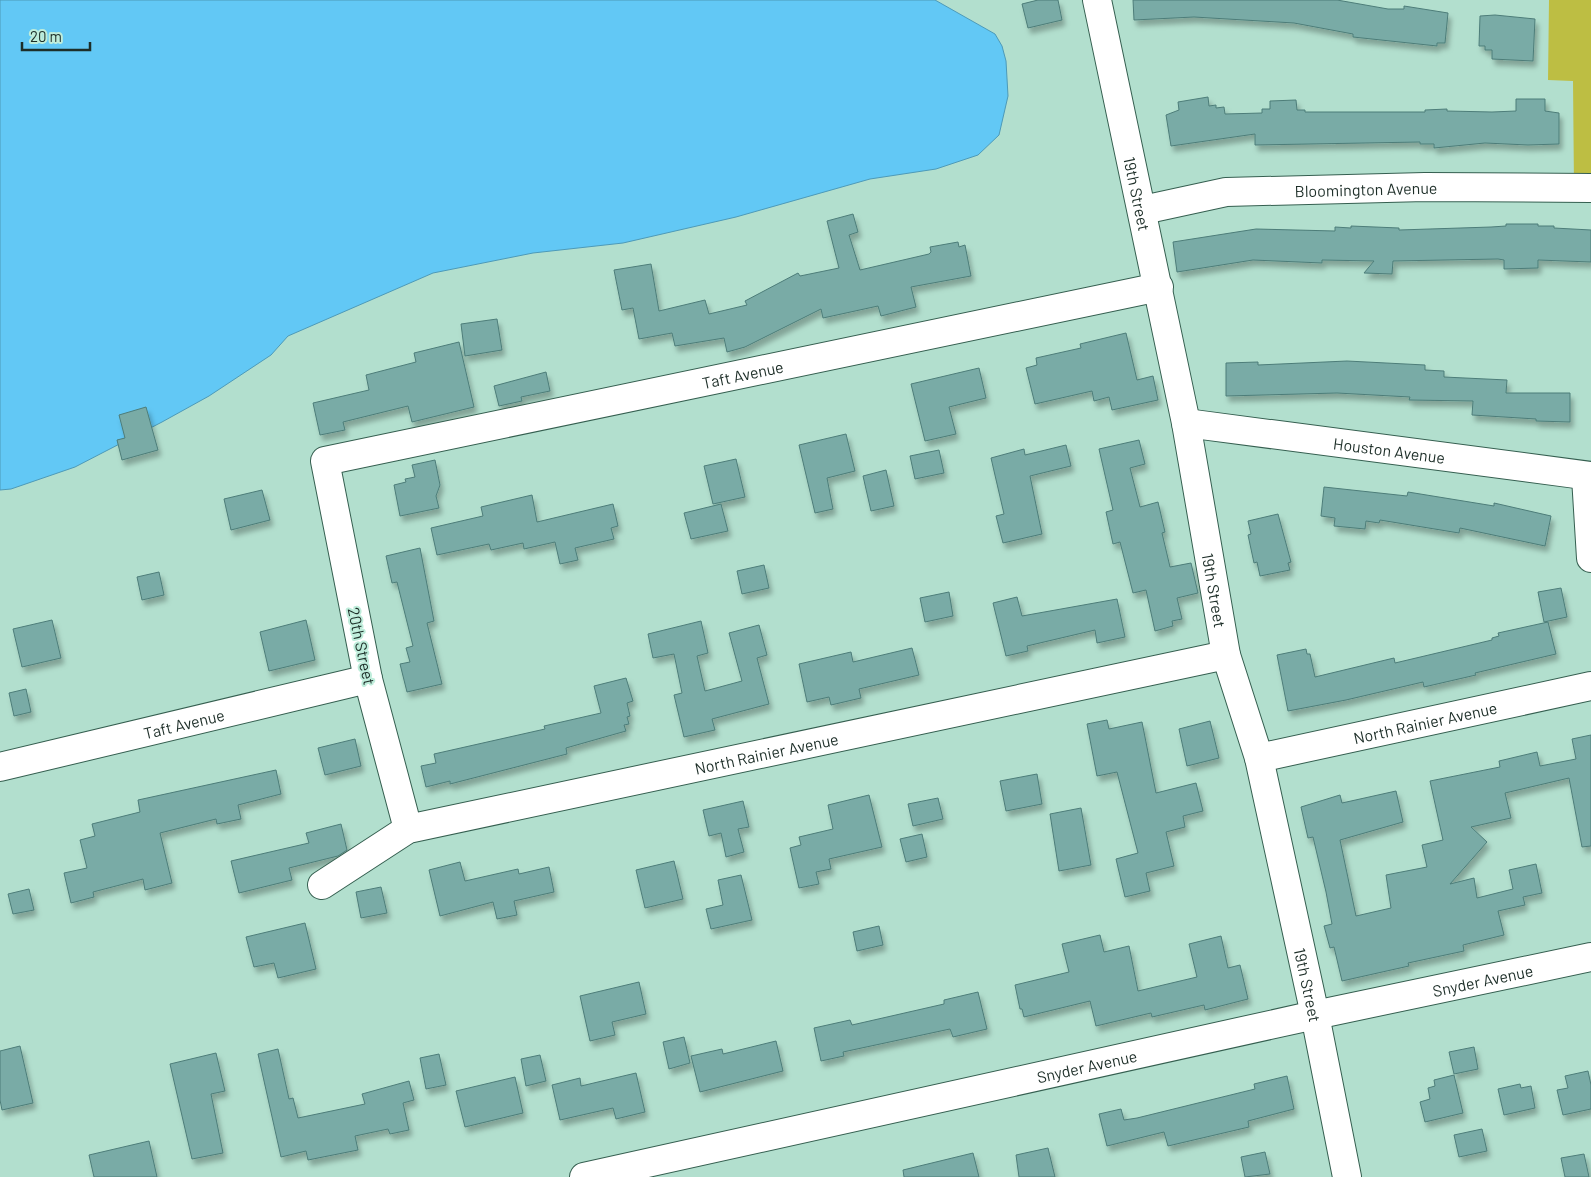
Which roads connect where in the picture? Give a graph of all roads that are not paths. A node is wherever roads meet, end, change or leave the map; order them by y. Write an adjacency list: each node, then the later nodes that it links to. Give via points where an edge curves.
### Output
1 (1097, 0): 3 (street, 19th Street)
2 (1591, 188): 3 (street, Bloomington Avenue, via 1425,187 1226,192)
3 (1143, 210): 4 (street, 19th Street)
4 (1159, 288): 5 (street, 19th Street); 6 (street, Taft Avenue)
5 (1186, 423): 7 (street, Houston Avenue); 9 (street, 19th Street)
6 (325, 462): 10 (street, 20th Street)
7 (1589, 476): 8 (street)
8 (1591, 558)
9 (1226, 655): 12 (street, 19th Street); 14 (street, North Rainier Avenue)
10 (368, 679): 13 (street, Taft Avenue); 14 (street, 20th Street)
11 (1591, 686): 12 (street, North Rainier Avenue)
12 (1259, 758): 17 (street, 19th Street)
13 (0, 767)
14 (408, 829): 15 (street, North Rainier Avenue)
15 (322, 885)
16 (1591, 957): 17 (street, Snyder Avenue)
17 (1315, 1015): 18 (street, Snyder Avenue); 19 (street, 19th Street)
18 (584, 1177)
19 (1347, 1177)

